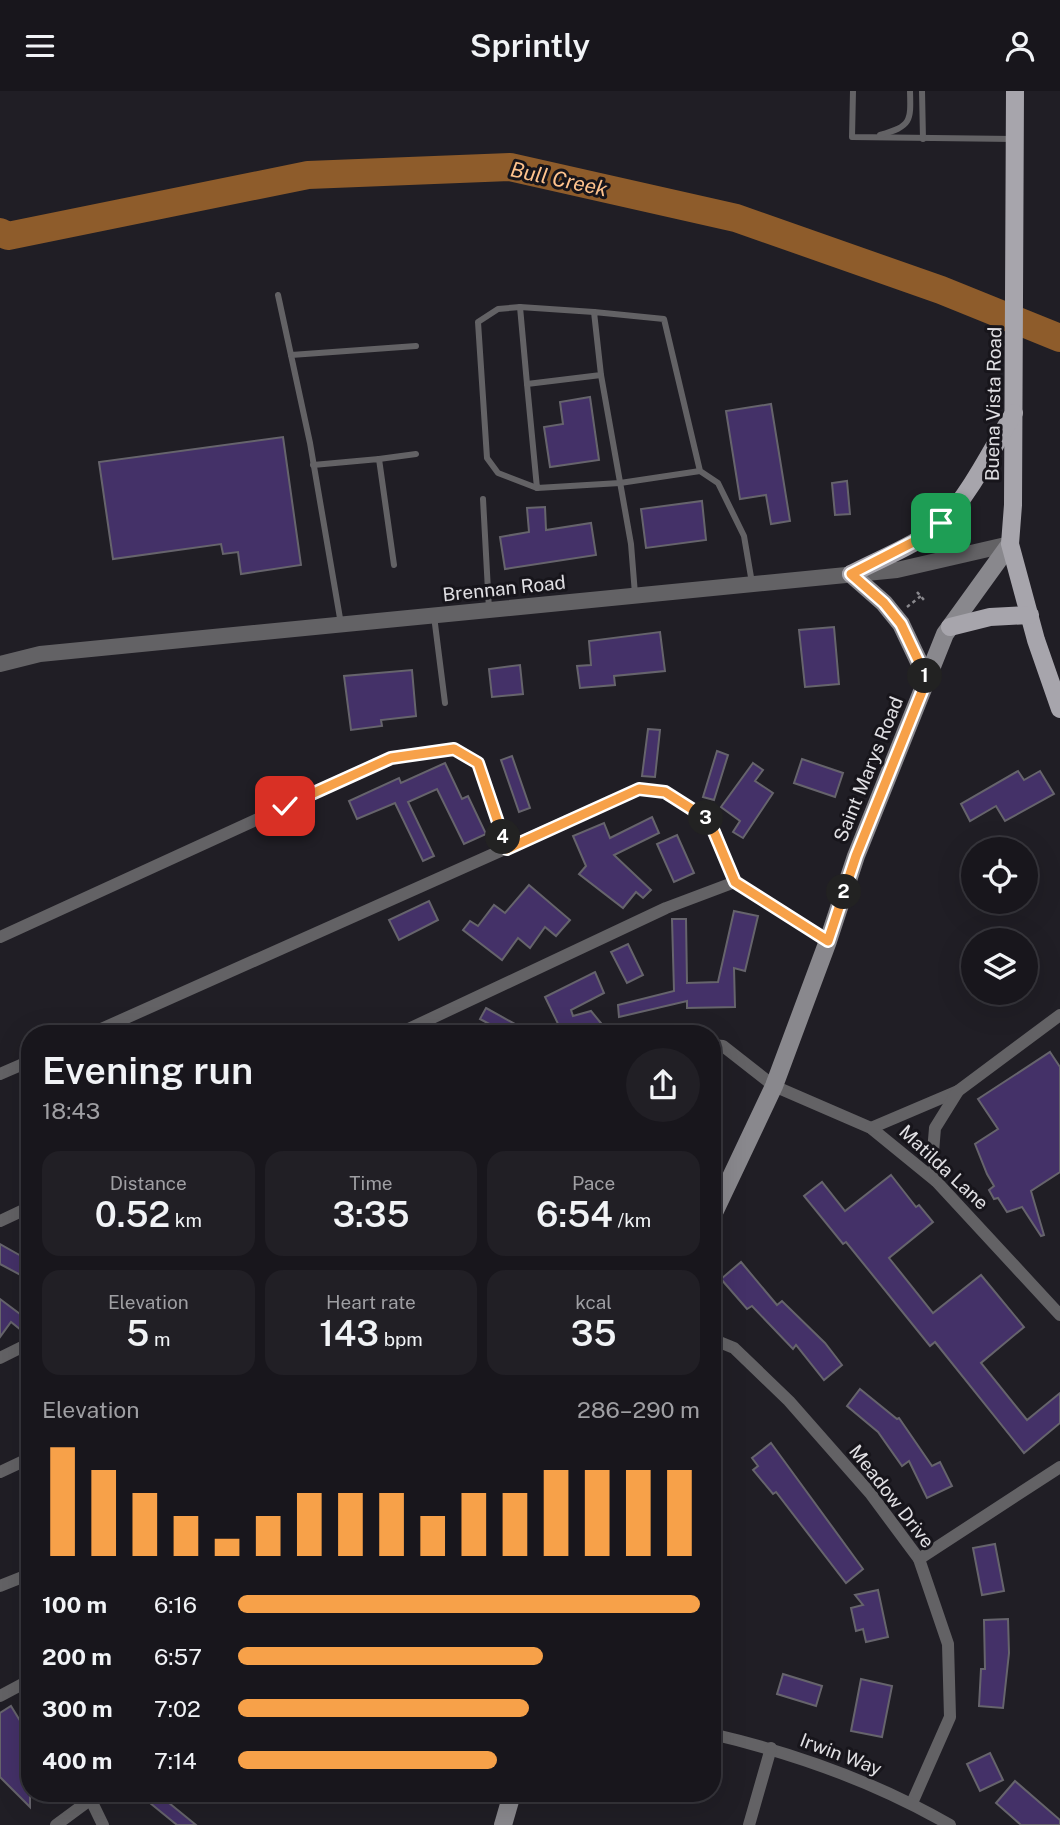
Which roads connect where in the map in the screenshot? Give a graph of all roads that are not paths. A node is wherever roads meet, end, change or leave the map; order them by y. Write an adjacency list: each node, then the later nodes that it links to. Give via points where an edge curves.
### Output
1 (853, 91): 5 (lane, via 852,137)
2 (910, 91): 5 (lane, via 908,122)
3 (922, 91): 6 (lane)
4 (1015, 91): 7 (main road, Buena Vista Road)
5 (875, 136): 6 (lane)
6 (923, 139): 7 (lane)
7 (1016, 139): 15 (main road, Buena Vista Road)
8 (278, 295): 12 (lane)
9 (520, 307): 10 (lane); 14 (lane); 21 (lane, via 498,309 478,322 486,458 498,473)
10 (594, 312): 13 (lane); 19 (lane, via 664,319)
11 (416, 346): 12 (lane)
12 (291, 355): 18 (lane)
13 (601, 375): 14 (lane); 20 (lane)
14 (527, 384): 21 (lane)
15 (1014, 413): 23 (main road, Buena Vista Road); 25 (main road, via 966,492 941,523 927,535)
16 (416, 454): 17 (lane)
17 (380, 459): 18 (lane); 24 (lane)
18 (313, 465): 31 (lane)
19 (700, 471): 20 (lane); 26 (lane, via 718,483 744,536)
20 (620, 483): 21 (lane); 27 (lane)
21 (537, 488)
22 (483, 499): 28 (lane)
23 (1010, 544): 25 (street, Brennan Road, via 897,570); 29 (main road, Buena Vista Road); 32 (main road, Saint Marys Road)
24 (394, 565)
25 (851, 574): 26 (street, Brennan Road); 34 (main road, via 901,624)
26 (752, 585): 27 (street, Brennan Road)
27 (636, 596): 28 (street, Brennan Road)
28 (489, 611): 30 (street, Brennan Road)
29 (1030, 615): 32 (main road, via 990,617); 36 (main road, Buena Vista Road)
30 (434, 616): 31 (street, Brennan Road); 35 (lane)
31 (342, 625): 33 (street, Brennan Road, via 40,654)
32 (950, 627): 34 (main road, Saint Marys Road)
33 (0, 664)
34 (927, 679): 40 (main road, Saint Marys Road, via 856,856)
35 (445, 703)
36 (1060, 709)
37 (507, 849): 38 (street, via 639,789 665,792 709,820); 39 (street, via 478,763 454,749 391,758); 42 (street)
38 (735, 882): 40 (street); 43 (street, via 666,908)
39 (0, 937)
40 (828, 941): 47 (main road, Saint Marys Road)
41 (1060, 1015): 48 (street)
42 (110, 1025)
43 (417, 1025)
44 (721, 1046): 47 (street, Matilda Lane)
45 (21, 1065): 46 (street)
46 (0, 1075)
47 (774, 1086): 49 (street, Matilda Lane); 51 (main road, Saint Marys Road)
48 (958, 1091): 49 (street); 50 (street, via 935,1128)
49 (872, 1128): 50 (street, Matilda Lane)
50 (936, 1181): 54 (street, Matilda Lane)
51 (721, 1189)
52 (21, 1211): 53 (street)
53 (0, 1221)
54 (1060, 1315)
55 (721, 1343): 61 (street, Meadow Drive, via 734,1348 789,1401 870,1493)
56 (21, 1348): 57 (street)
57 (0, 1358)
58 (21, 1462): 60 (street)
59 (1060, 1467): 61 (street)
60 (0, 1472)
61 (919, 1559): 71 (street, Meadow Drive, via 948,1644 950,1717)
62 (21, 1578): 63 (street)
63 (0, 1586)
64 (21, 1685): 65 (street)
65 (0, 1696)
66 (721, 1736): 67 (street, Irwin Way)
67 (771, 1748): 71 (street, Irwin Way); 75 (street)
68 (84, 1802): 72 (street)
69 (95, 1802): 73 (street)
70 (510, 1802): 74 (main road)
71 (912, 1803): 76 (street, Irwin Way)
72 (56, 1825)
73 (103, 1825)
74 (503, 1825)
75 (749, 1825)
76 (950, 1825)

